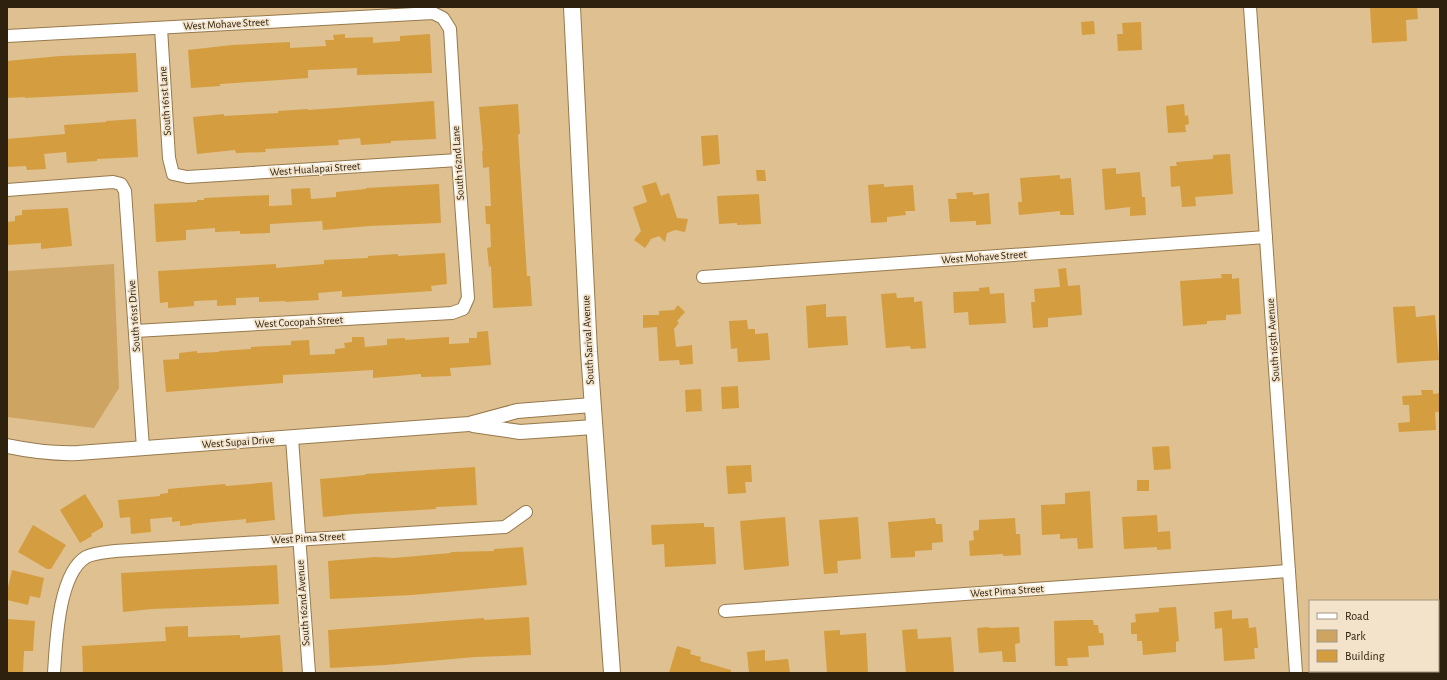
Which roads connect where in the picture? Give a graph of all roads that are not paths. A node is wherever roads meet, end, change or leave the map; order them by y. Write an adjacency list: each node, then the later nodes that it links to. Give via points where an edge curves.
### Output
1 (572, 7): 13 (main road, South Sarival Avenue)
2 (1250, 7): 9 (street, South 165th Avenue)
3 (443, 18): 4 (street, West Mohave Street, via 432,13); 6 (street, South 162nd Lane, via 450,29)
4 (161, 28): 5 (street, West Mohave Street); 7 (street, South 161st Lane, via 169,158)
5 (7, 36)
6 (458, 160): 7 (street, West Hualapai Street, via 187,177); 11 (street, South 162nd Lane, via 468,298)
7 (173, 174)
8 (7, 190): 12 (street, South 161st Drive, via 113,182 121,184 125,191)
9 (1266, 237): 10 (street, West Mohave Street); 21 (street, South 165th Avenue)
10 (703, 277)
11 (463, 309): 12 (street, West Cocopah Street, via 452,313)
12 (135, 331): 18 (street, South 161st Drive)
13 (592, 405): 14 (street, West Supai Drive, via 517,411); 15 (main road, South Sarival Avenue)
14 (469, 424): 15 (street, West Supai Drive, via 520,432); 16 (street, West Supai Drive)
15 (594, 427): 25 (main road, South Sarival Avenue)
16 (292, 438): 18 (street, West Supai Drive); 20 (street, South 162nd Avenue)
17 (7, 446): 18 (street, West Supai Drive, via 56,453)
18 (143, 448)
19 (526, 512): 20 (street, West Pima Street, via 504,527)
20 (298, 539): 23 (street, West Pima Street, via 116,551 86,557 76,567 64,594 59,616); 24 (street, South 162nd Avenue)
21 (1289, 571): 22 (street, West Pima Street); 26 (street, South 165th Avenue)
22 (725, 611)
23 (54, 673)
24 (309, 673)
25 (612, 673)
26 (1296, 673)

